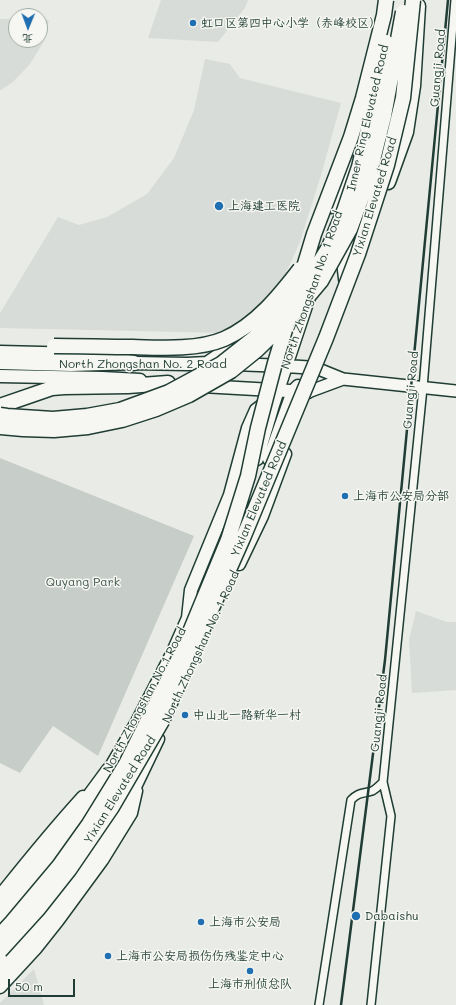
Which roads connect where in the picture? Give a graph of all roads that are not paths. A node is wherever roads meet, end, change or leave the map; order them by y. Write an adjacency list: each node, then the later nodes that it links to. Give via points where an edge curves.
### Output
1 (381, 0): 8 (main road, North Zhongshan No. 1 Road)
2 (386, 0): 36 (highway, Yixian Elevated Road, bridge, via 363,98 314,234 275,363 248,476 228,540 180,656 126,764 89,824 59,866)
3 (392, 0): 8 (highway, Inner Ring Elevated Road, bridge, via 380,79)
4 (404, 0): 28 (highway, Inner Ring Elevated Road, bridge, via 384,116 368,180 350,229 321,281 290,318 231,371 189,395 156,409 88,427 54,430)
5 (414, 0): 9 (main road, North Zhongshan No. 1 Road, via 412,31 396,120 343,262); 37 (highway, Yixian Elevated Road, bridge, via 403,98 387,166 358,254 326,338 243,538 162,721 112,807 69,870)
6 (419, 0): 9 (highway, via 413,86 406,132)
7 (455, 0): 20 (street, Guangji Road)
8 (356, 165): 10 (highway, bridge, via 314,250 285,288 259,315 224,339 203,345 164,348); 14 (main road, via 337,194 308,269 295,290 259,327); 15 (main road, North Zhongshan No. 1 Road, via 326,244); 26 (highway, Inner Ring Elevated Road, bridge, via 344,211 329,247 306,284 278,316 221,364 169,392 120,410 53,419)
9 (347, 297): 16 (main road, North Zhongshan No. 1 Road)
10 (0, 344)
11 (0, 353): 13 (highway, via 82,355)
12 (0, 363): 13 (main road, North Zhongshan No. 2 Road)
13 (134, 363): 14 (main road, North Zhongshan No. 2 Road)
14 (207, 363): 15 (main road, North Zhongshan No. 2 Road)
15 (286, 366): 16 (main road, North Zhongshan No. 2 Road); 21 (main road, North Zhongshan No. 1 Road)
16 (316, 368): 18 (main road); 22 (main road); 24 (main road, North Zhongshan No. 1 Road)
17 (0, 376): 19 (main road, North Zhongshan No. 2 Road, via 102,378)
18 (344, 379): 20 (main road); 24 (main road)
19 (168, 383): 21 (main road, North Zhongshan No. 2 Road); 25 (highway, via 52,388)
20 (423, 388): 23 (main road); 32 (street, Guangji Road)
21 (278, 391): 22 (main road, North Zhongshan No. 2 Road); 30 (main road, North Zhongshan No. 1 Road, via 240,517 197,606); 30 (main road, North Zhongshan No.1 Road, via 256,410 248,428 230,495 192,590)
22 (293, 391): 24 (main road, North Zhongshan No. 2 Road); 27 (main road)
23 (456, 391)
24 (307, 395): 27 (main road); 29 (main road, North Zhongshan No. 1 Road, via 262,516)
25 (0, 406)
26 (0, 415)
27 (281, 426): 29 (main road, via 266,467)
28 (0, 427)
29 (242, 557): 33 (main road, North Zhongshan No. 1 Road)
30 (188, 618): 31 (main road, North Zhongshan No.1 Road, via 137,722)
31 (108, 770): 34 (highway, via 16,892); 35 (main road, North Zhongshan No.1 Road, via 87,813 62,851)
32 (383, 782): 41 (street, via 377,788 356,795 351,800); 42 (street, Guangji Road, via 391,816)
33 (136, 785): 38 (main road, North Zhongshan No. 1 Road, via 62,889); 39 (highway, via 101,850 46,922); 40 (main road, via 132,813 102,860 35,949)
34 (3, 902)
35 (0, 926)
36 (0, 934)
37 (0, 951)
38 (0, 962)
39 (0, 974)
40 (0, 987)
41 (319, 1005)
42 (371, 1005)

